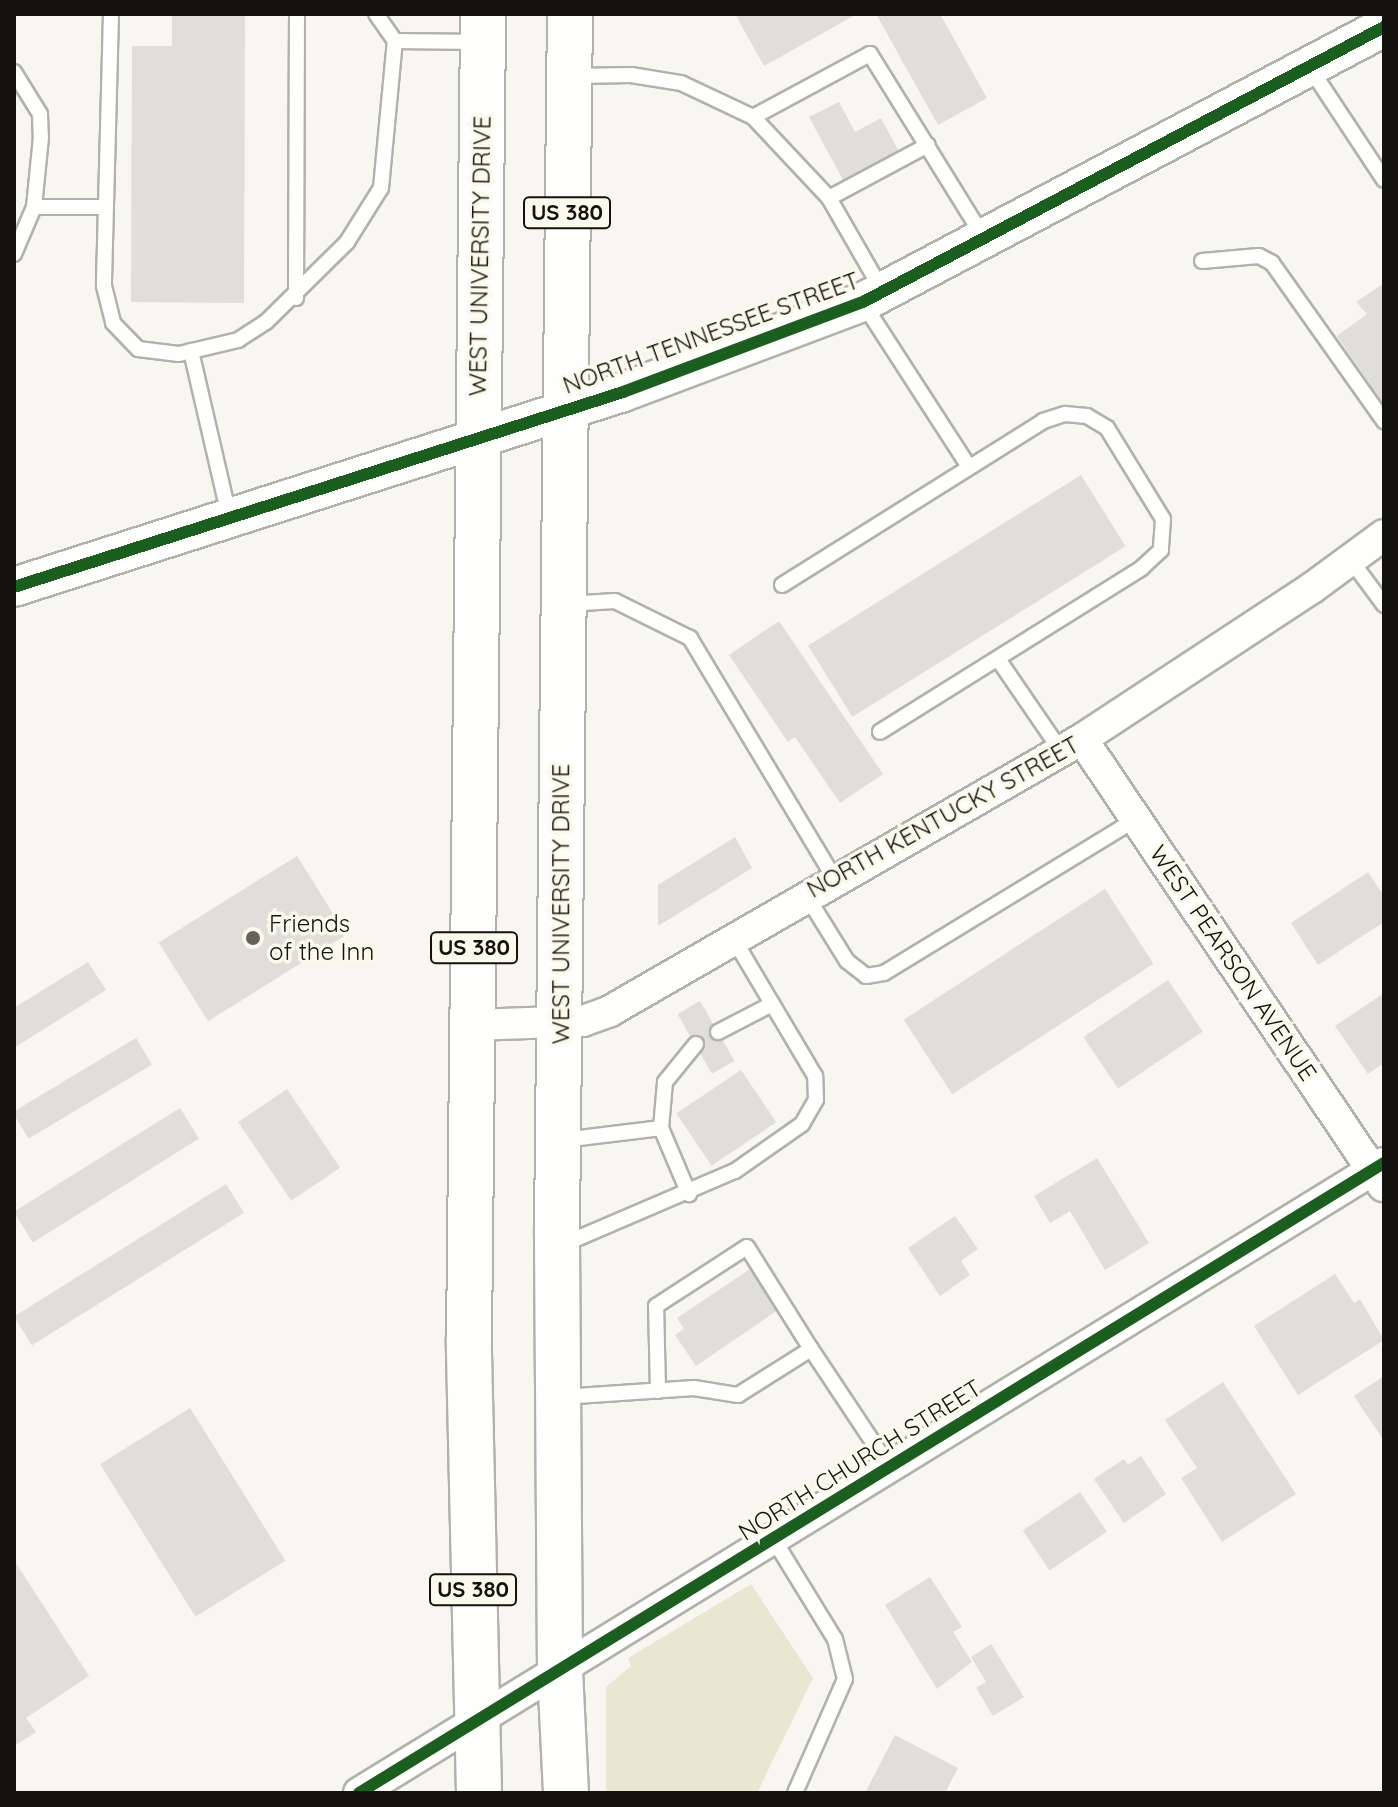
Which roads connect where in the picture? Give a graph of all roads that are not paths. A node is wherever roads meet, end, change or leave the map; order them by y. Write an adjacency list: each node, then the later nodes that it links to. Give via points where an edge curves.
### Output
1 (111, 14): 16 (lane)
2 (297, 14): 21 (lane)
3 (376, 14): 7 (lane)
4 (570, 14): 10 (highway, WEST UNIVERSITY DRIVE / US 380)
5 (1384, 27): 8 (street, NORTH TENNESSEE STREET)
6 (483, 28): 7 (lane); 25 (highway, WEST UNIVERSITY DRIVE / US 380)
7 (395, 41): 21 (lane, via 381,188 347,242)
8 (1310, 67): 13 (lane); 17 (street, NORTH TENNESSEE STREET)
9 (14, 72): 15 (lane, via 40,114)
10 (570, 76): 11 (lane, via 631,75 681,83); 23 (highway, WEST UNIVERSITY DRIVE / US 380)
11 (753, 117): 12 (lane, via 870,54); 14 (lane)
12 (928, 145): 14 (lane); 17 (lane)
13 (1384, 180)
14 (829, 198): 20 (lane)
15 (34, 207): 16 (lane); 18 (lane)
16 (105, 207): 22 (lane, via 104,286 113,323 138,349)
17 (984, 239): 20 (street, NORTH TENNESSEE STREET)
18 (14, 254)
19 (1202, 261): 24 (lane, via 1259,256 1272,263)
20 (873, 297): 23 (street, NORTH TENNESSEE STREET); 26 (lane)
21 (296, 298): 22 (lane, via 238,340)
22 (191, 351): 27 (lane)
23 (563, 412): 25 (street, NORTH TENNESSEE STREET); 32 (highway, WEST UNIVERSITY DRIVE / US 380)
24 (1384, 421)
25 (476, 441): 27 (street, NORTH TENNESSEE STREET); 43 (highway, WEST UNIVERSITY DRIVE / US 380)
26 (969, 467): 30 (lane); 34 (lane, via 1043,421 1065,414 1087,416 1107,428 1163,519 1161,550 1142,568)
27 (230, 520): 31 (street, NORTH TENNESSEE STREET)
28 (1384, 535): 29 (street, NORTH KENTUCKY STREET)
29 (1350, 559): 33 (lane); 36 (street, NORTH KENTUCKY STREET)
30 (782, 585)
31 (14, 587)
32 (563, 605): 38 (lane, via 615,601 690,638); 42 (highway, WEST UNIVERSITY DRIVE / US 380)
33 (1384, 605)
34 (998, 659): 35 (lane); 36 (lane)
35 (880, 732)
36 (1071, 745): 37 (street, WEST PEARSON AVENUE); 38 (street, NORTH KENTUCKY STREET)
37 (1136, 819): 39 (lane, via 884,973 866,976 847,961); 48 (street, WEST PEARSON AVENUE)
38 (834, 878): 39 (street, NORTH KENTUCKY STREET)
39 (806, 894): 40 (street, NORTH KENTUCKY STREET)
40 (733, 938): 41 (lane); 42 (street, NORTH KENTUCKY STREET, via 610,1011)
41 (772, 1004): 44 (lane); 49 (lane, via 815,1076 816,1100 802,1124 735,1171)
42 (561, 1023): 43 (street, NORTH KENTUCKY STREET); 47 (highway, WEST UNIVERSITY DRIVE / US 380)
43 (474, 1025): 57 (highway, WEST UNIVERSITY DRIVE / US 380, via 469,1339)
44 (718, 1032)
45 (696, 1044): 46 (lane, via 665,1082)
46 (661, 1128): 47 (lane); 49 (lane)
47 (559, 1140): 50 (highway, WEST UNIVERSITY DRIVE / US 380)
48 (1380, 1174): 54 (street, NORTH CHURCH STREET)
49 (689, 1194): 50 (lane)
50 (558, 1247): 53 (highway, WEST UNIVERSITY DRIVE / US 380)
51 (811, 1349): 52 (lane, via 738,1395 694,1388); 52 (lane, via 747,1247 656,1306); 54 (lane)
52 (658, 1391): 53 (lane)
53 (558, 1397): 56 (highway, WEST UNIVERSITY DRIVE / US 380)
54 (890, 1468): 55 (street, NORTH CHURCH STREET)
55 (774, 1540): 56 (street, NORTH CHURCH STREET); 61 (lane, via 835,1639 845,1679)
56 (560, 1671): 57 (street, NORTH CHURCH STREET); 60 (highway, WEST UNIVERSITY DRIVE / US 380)
57 (475, 1723): 58 (street, NORTH CHURCH STREET); 59 (highway, WEST UNIVERSITY DRIVE / US 380)
58 (359, 1793)
59 (479, 1793)
60 (566, 1793)
61 (795, 1793)

